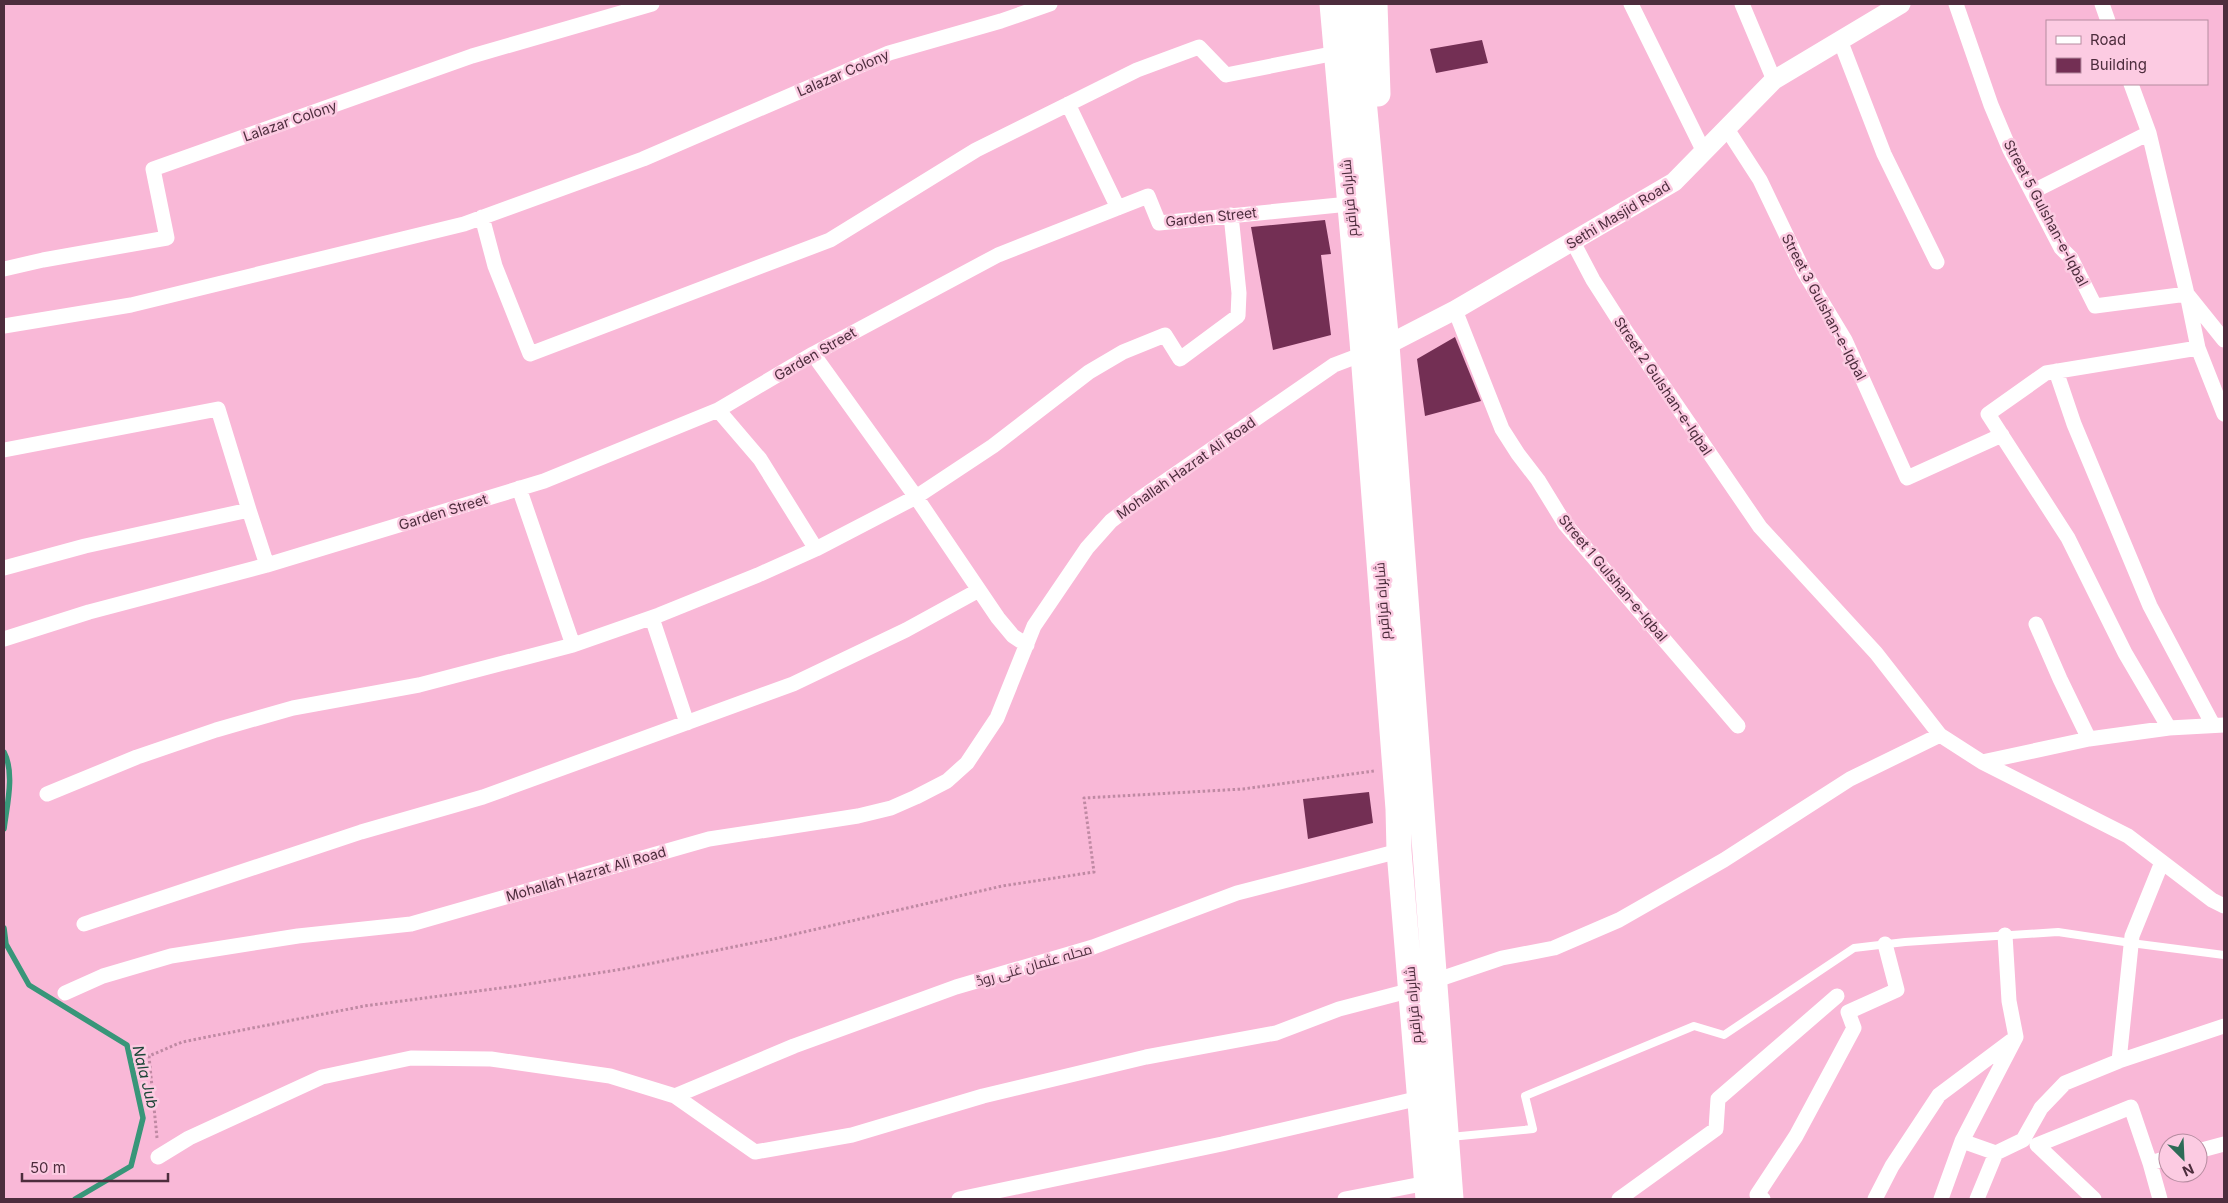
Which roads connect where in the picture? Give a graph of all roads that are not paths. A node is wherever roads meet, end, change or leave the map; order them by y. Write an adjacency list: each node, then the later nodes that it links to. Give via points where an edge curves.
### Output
1 (652, 4): 28 (street, Lalazar Colony, via 472,56 153,169 166,238)
2 (1050, 4): 25 (street, Lalazar Colony, via 889,53 643,158)
3 (1332, 4): 13 (highway, شاہراہ قراقرم)
4 (1355, 4): 17 (highway, شاہراہ قراقرم)
5 (1375, 4): 17 (highway, via 1378,99)
6 (1631, 4): 20 (street)
7 (1742, 4): 14 (street)
8 (1901, 4): 12 (street, Sethi Masjid Road)
9 (1956, 4): 21 (street, Street 5 Gulshan-e-Iqbal, via 1992,106)
10 (2102, 4): 11 (street)
11 (2108, 20)
12 (1840, 40): 14 (street, Sethi Masjid Road); 27 (street, via 1884,154)
13 (1336, 53): 16 (street, via 1226,75 1198,47 1137,70); 22 (highway, شاہراہ قراقرم)
14 (1774, 80): 18 (street, Sethi Masjid Road)
15 (2131, 85): 19 (street)
16 (1068, 104): 23 (street); 25 (street, via 976,150 830,240 530,354 494,266)
17 (1365, 115): 33 (highway, شاہراہ قراقرم)
18 (1727, 129): 20 (street, Sethi Masjid Road); 40 (street, Street 3 Gulshan-e-Iqbal, via 1760,180 1804,272 1845,340 1908,478)
19 (2149, 133): 21 (street); 29 (street)
20 (1704, 152): 26 (street, Sethi Masjid Road, via 1674,182)
21 (2032, 192): 29 (street, Street 5 Gulshan-e-Iqbal, via 2095,306)
22 (1349, 204): 24 (street, Garden Street); 36 (highway, شاہراہ قراقرم)
23 (1118, 208): 24 (street, Garden Street, via 1148,196 1159,223); 35 (street, Garden Street, via 998,255)
24 (1231, 215): 43 (street, via 1238,316 1180,359 1165,335 1123,352 1090,372 993,446)
25 (482, 217): 31 (street, Lalazar Colony, via 131,304)
26 (1573, 242): 30 (street, Sethi Masjid Road); 58 (street, Street 2 Gulshan-e-Iqbal, via 1627,334 1760,526 1876,653)
27 (1936, 262)
28 (4, 268)
29 (2188, 294): 32 (street); 34 (street)
30 (1455, 310): 33 (street, Sethi Masjid Road); 56 (street, Street 1 Gulshan-e-Iqbal, via 1502,429 1565,524)
31 (4, 326)
32 (2224, 340)
33 (1387, 345): 70 (highway, شاہراہ قراقرم)
34 (2198, 348): 37 (street); 39 (street)
35 (813, 354): 38 (street, Garden Street); 43 (street)
36 (1363, 354): 52 (street, Mohallah Hazrat Ali Road, via 1334,364 1112,521 1067,576 1034,626); 62 (highway, شاہراہ قراقرم, via 1395,768)
37 (2056, 371): 40 (street, via 2046,373 1988,414); 55 (street, via 2074,424 2150,606)
38 (718, 410): 42 (street, Garden Street); 45 (street, via 760,459)
39 (2224, 414)
40 (2002, 435): 57 (street, via 2068,538 2125,653)
41 (4, 450): 44 (street, via 218,409)
42 (519, 488): 46 (street, Garden Street); 53 (street)
43 (916, 497): 45 (street); 48 (street)
44 (249, 510): 46 (street); 47 (street, via 85,546)
45 (816, 549): 49 (street)
46 (267, 565): 51 (street, Garden Street, via 89,612)
47 (4, 568)
48 (979, 590): 52 (street, via 1013,636); 54 (street, via 906,630 793,684)
49 (652, 618): 53 (street); 54 (street)
50 (2036, 624): 59 (street)
51 (4, 639)
52 (1027, 644): 71 (street, Mohallah Hazrat Ali Road, via 997,718 967,763 948,781 891,808 819,823 709,839 411,924 298,936 171,956 103,976)
53 (573, 645): 61 (street, via 419,685 293,708 225,727 137,757)
54 (688, 723): 65 (street, via 483,797 352,835)
55 (2219, 725): 57 (street)
56 (1738, 726)
57 (2169, 728): 59 (street)
58 (1940, 735): 60 (street, Street 2 Gulshan-e-Iqbal); 70 (street, via 1850,779 1724,860 1620,920 1554,948 1502,958)
59 (2089, 740): 60 (street)
60 (1982, 762): 63 (street, Street 2 Gulshan-e-Iqbal, via 2128,836)
61 (47, 794)
62 (1398, 850): 70 (highway, شاہراہ قراقرم); 76 (street, محلہ عثمان غنی روڈ, via 1237,893 1093,948 956,987 794,1046)
63 (2162, 862): 64 (street, Street 2 Gulshan-e-Iqbal); 67 (street)
64 (2224, 906)
65 (84, 924)
66 (2005, 935): 67 (lane, via 2058,932); 68 (lane); 74 (street, via 2009,1001)
67 (2131, 943): 69 (lane); 75 (street)
68 (1885, 944): 78 (lane, via 1854,948 1724,1035 1694,1026 1525,1096 1532,1129); 87 (street, via 1897,990 1848,1012 1854,1028 1796,1136)
69 (2224, 954)
70 (1423, 986): 76 (street, via 1339,1009 1276,1032 1146,1057 984,1096 852,1135 755,1152); 77 (highway, شاہراہ قراقرم); 78 (highway, شاہراہ قراقرم)
71 (65, 993)
72 (1837, 996): 91 (street, via 1718,1098 1716,1129)
73 (2224, 1026): 75 (street)
74 (2016, 1037): 79 (street); 92 (street, via 1939,1095 1892,1166)
75 (2119, 1061): 82 (street, via 2065,1083 2041,1108 2023,1140)
76 (675, 1096): 83 (street, via 610,1076 492,1059 411,1058 322,1077 189,1138)
77 (1420, 1098): 86 (highway, شاہراہ قراقرم); 88 (street, via 1222,1144)
78 (1446, 1137): 90 (highway, شاہراہ قراقرم)
79 (1962, 1141): 82 (street); 93 (street)
80 (2224, 1144): 81 (street)
81 (2208, 1148)
82 (1996, 1153): 94 (street)
83 (158, 1157)
84 (2158, 1161): 85 (street)
85 (2150, 1163): 95 (street, via 2131,1107 2037,1145); 96 (street)
86 (1427, 1191): 89 (street)
87 (1757, 1198)
88 (959, 1199)
89 (1345, 1199)
90 (1451, 1199)
91 (1619, 1199)
92 (1875, 1199)
93 (1941, 1199)
94 (1977, 1199)
95 (2094, 1199)
96 (2160, 1199)

